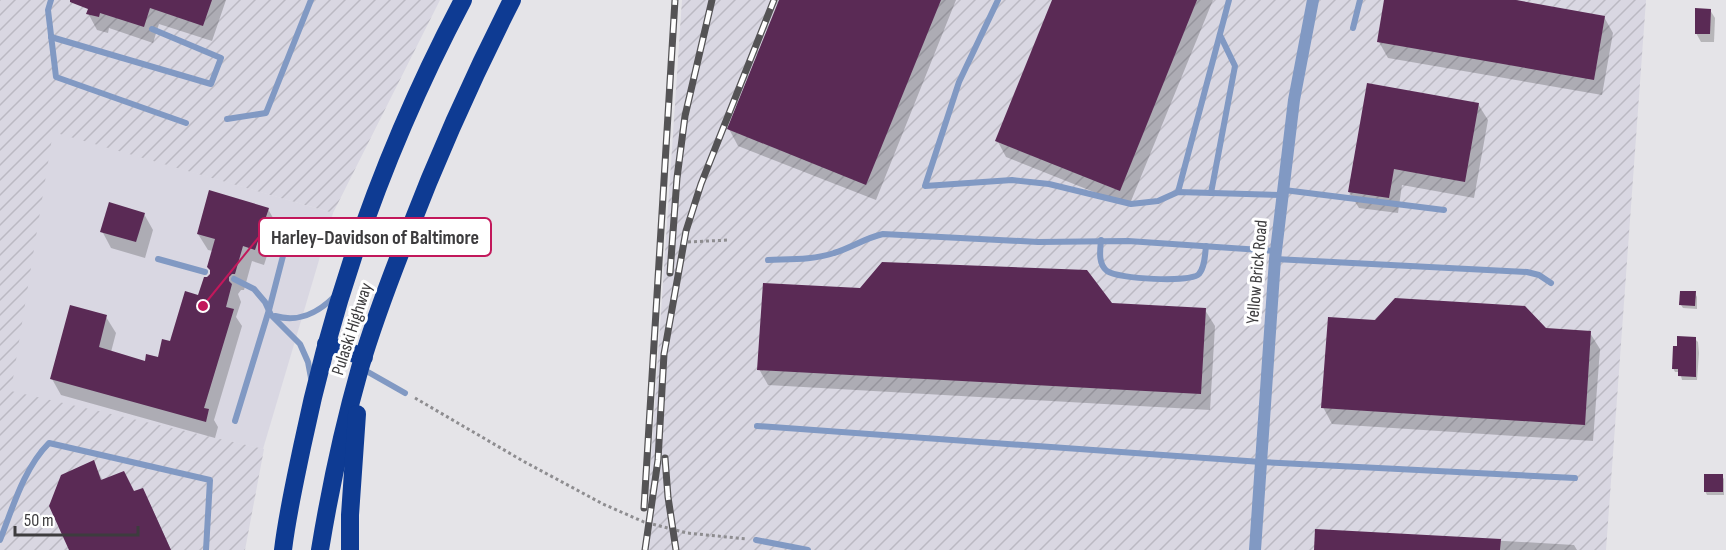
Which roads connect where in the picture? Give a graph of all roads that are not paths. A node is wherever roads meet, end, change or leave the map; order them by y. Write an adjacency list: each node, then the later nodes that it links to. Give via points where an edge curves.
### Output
1 (51, 0): 12 (lane)
2 (311, 0): 13 (lane, via 266,113)
3 (463, 0): 28 (highway, Pulaski Highway, via 414,100)
4 (512, 0): 31 (highway, Pulaski Highway, via 452,125 399,254)
5 (998, 0): 15 (lane, via 959,82 926,186 1012,180 1049,184 1131,204 1158,201)
6 (1229, 0): 11 (lane)
7 (1313, 0): 16 (street, Yellow Brick Road, via 1294,100)
8 (1360, 0): 9 (lane)
9 (1353, 27)
10 (152, 29): 12 (lane, via 221,58 212,84)
11 (1220, 34): 15 (lane); 17 (lane, via 1235,66)
12 (51, 37): 14 (lane, via 56,77)
13 (227, 119)
14 (186, 123)
15 (1178, 192): 17 (lane)
16 (1283, 192): 17 (lane); 18 (lane); 22 (street, Yellow Brick Road)
17 (1211, 193)
18 (1444, 210)
19 (291, 225): 29 (lane)
20 (1101, 240): 21 (lane); 21 (lane, via 1100,262 1108,271 1156,279 1192,278 1199,274); 24 (lane, via 1038,242 883,234 831,254)
21 (1206, 246): 22 (lane)
22 (1275, 255): 27 (lane, via 1527,272); 36 (street, Yellow Brick Road)
23 (158, 259): 25 (lane)
24 (768, 260)
25 (205, 272)
26 (234, 279): 29 (lane, via 254,289)
27 (1551, 283)
28 (343, 288): 29 (lane, via 310,315 294,319); 30 (highway, Pulaski Highway)
29 (270, 312): 32 (lane, via 300,344); 34 (lane)
30 (326, 344): 31 (highway); 32 (highway, Pulaski Highway)
31 (362, 362): 33 (lane); 42 (highway, Pulaski Highway); 43 (highway)
32 (314, 391): 41 (highway, Pulaski Highway)
33 (405, 393)
34 (235, 421)
35 (757, 426): 36 (lane)
36 (1261, 462): 37 (lane); 45 (street, Yellow Brick Road)
37 (1575, 478)
38 (0, 540): 40 (lane, via 37,455 49,443 210,480)
39 (756, 540): 44 (lane)
40 (206, 550)
41 (283, 550)
42 (320, 550)
43 (350, 550)
44 (808, 550)
45 (1255, 550)

